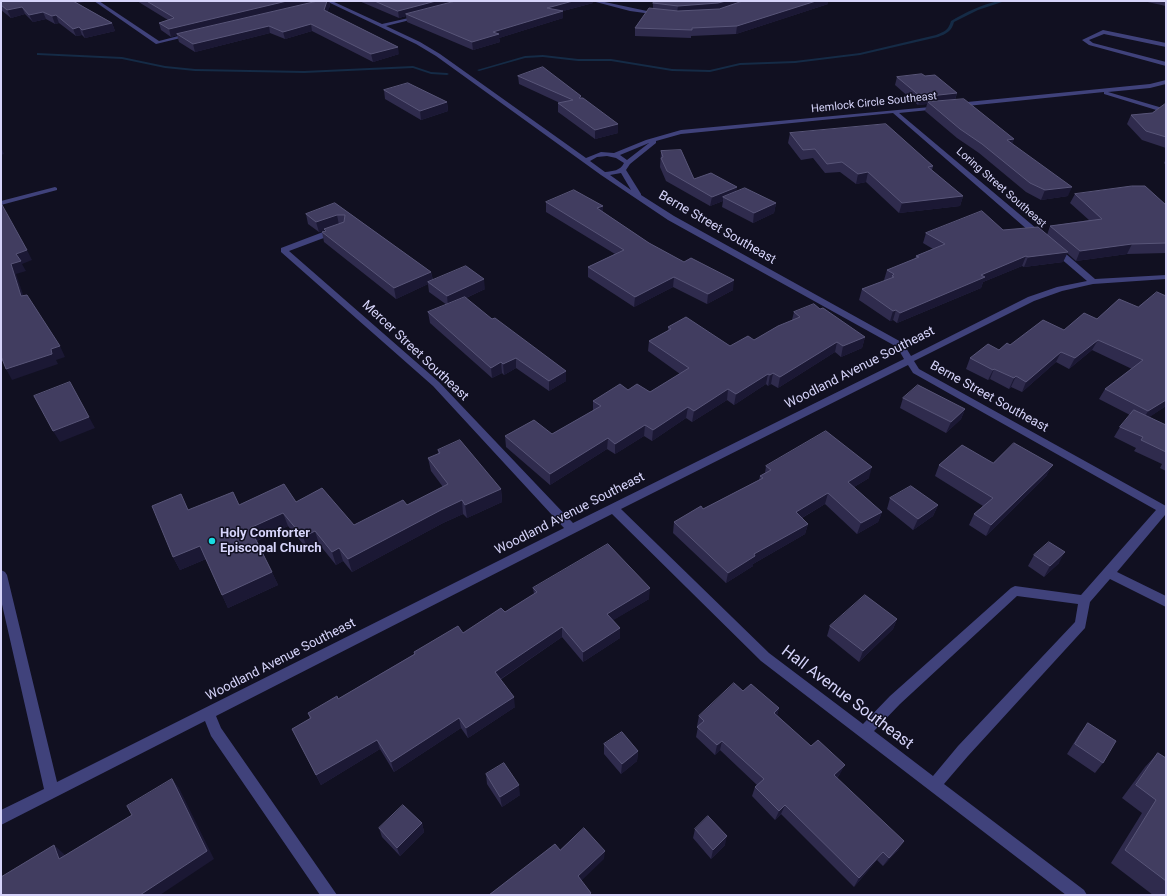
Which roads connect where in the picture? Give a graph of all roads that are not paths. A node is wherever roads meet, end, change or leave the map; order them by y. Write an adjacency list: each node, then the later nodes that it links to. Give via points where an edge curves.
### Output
1 (96, 1): 7 (street, via 158,43)
2 (594, 1): 5 (street)
3 (327, 2): 6 (street, Berne Street Southeast)
4 (425, 15): 6 (street)
5 (666, 15)
6 (382, 26): 14 (street, Berne Street Southeast, via 438,55)
7 (196, 34)
8 (1166, 45): 9 (street, via 1103,32 1084,40)
9 (1166, 64)
10 (1166, 82): 11 (street, Hemlock Circle Southeast)
11 (1100, 91): 12 (street, Hemlock Circle Southeast); 13 (street)
12 (894, 111): 15 (street, Hemlock Circle Southeast, via 681,132); 26 (street, Loring Street Southeast)
13 (1166, 111)
14 (539, 127): 16 (street, Berne Street Southeast, via 580,150); 18 (street, Berne Street Southeast)
15 (656, 139): 17 (street, Hemlock Circle Southeast); 19 (street, Hemlock Circle Southeast)
16 (600, 155): 17 (street, Berne Street Southeast); 18 (street, Berne Street Southeast)
17 (615, 155): 19 (street, Berne Street Southeast, via 620,157)
18 (586, 161): 20 (street, Berne Street Southeast)
19 (625, 166): 20 (street); 22 (street, Berne Street Southeast, via 630,183)
20 (604, 174): 22 (street, Berne Street Southeast)
21 (55, 189): 23 (street)
22 (643, 200): 31 (street, Berne Street Southeast, via 900,345)
23 (1, 203)
24 (343, 228): 28 (street)
25 (327, 229): 28 (street, via 288,244)
26 (1045, 240)
27 (1051, 246): 30 (street, Loring Street Southeast)
28 (288, 249): 34 (street, Mercer Street Southeast, via 436,384)
29 (1166, 277): 30 (street, Woodland Avenue Southeast)
30 (1093, 282): 31 (street, Woodland Avenue Southeast, via 1031,299)
31 (910, 359): 32 (street, Woodland Avenue Southeast); 33 (street, Berne Street Southeast, via 916,371)
32 (613, 508): 34 (street, Woodland Avenue Southeast); 40 (street, Hall Avenue Southeast, via 764,657)
33 (1164, 510): 35 (street)
34 (572, 529): 39 (street, Woodland Avenue Southeast)
35 (1109, 573): 37 (street); 38 (street)
36 (1, 575): 42 (street)
37 (1084, 600): 40 (street, via 1015,590 895,700); 41 (street, via 1081,624 963,751)
38 (1166, 602)
39 (208, 712): 42 (street, Woodland Avenue Southeast); 44 (street, via 216,732)
40 (864, 732): 41 (street, Hall Avenue Southeast)
41 (934, 786): 45 (street, Hall Avenue Southeast)
42 (52, 792): 43 (street, Woodland Avenue Southeast)
43 (1, 818)
44 (329, 895)
45 (1079, 895)

